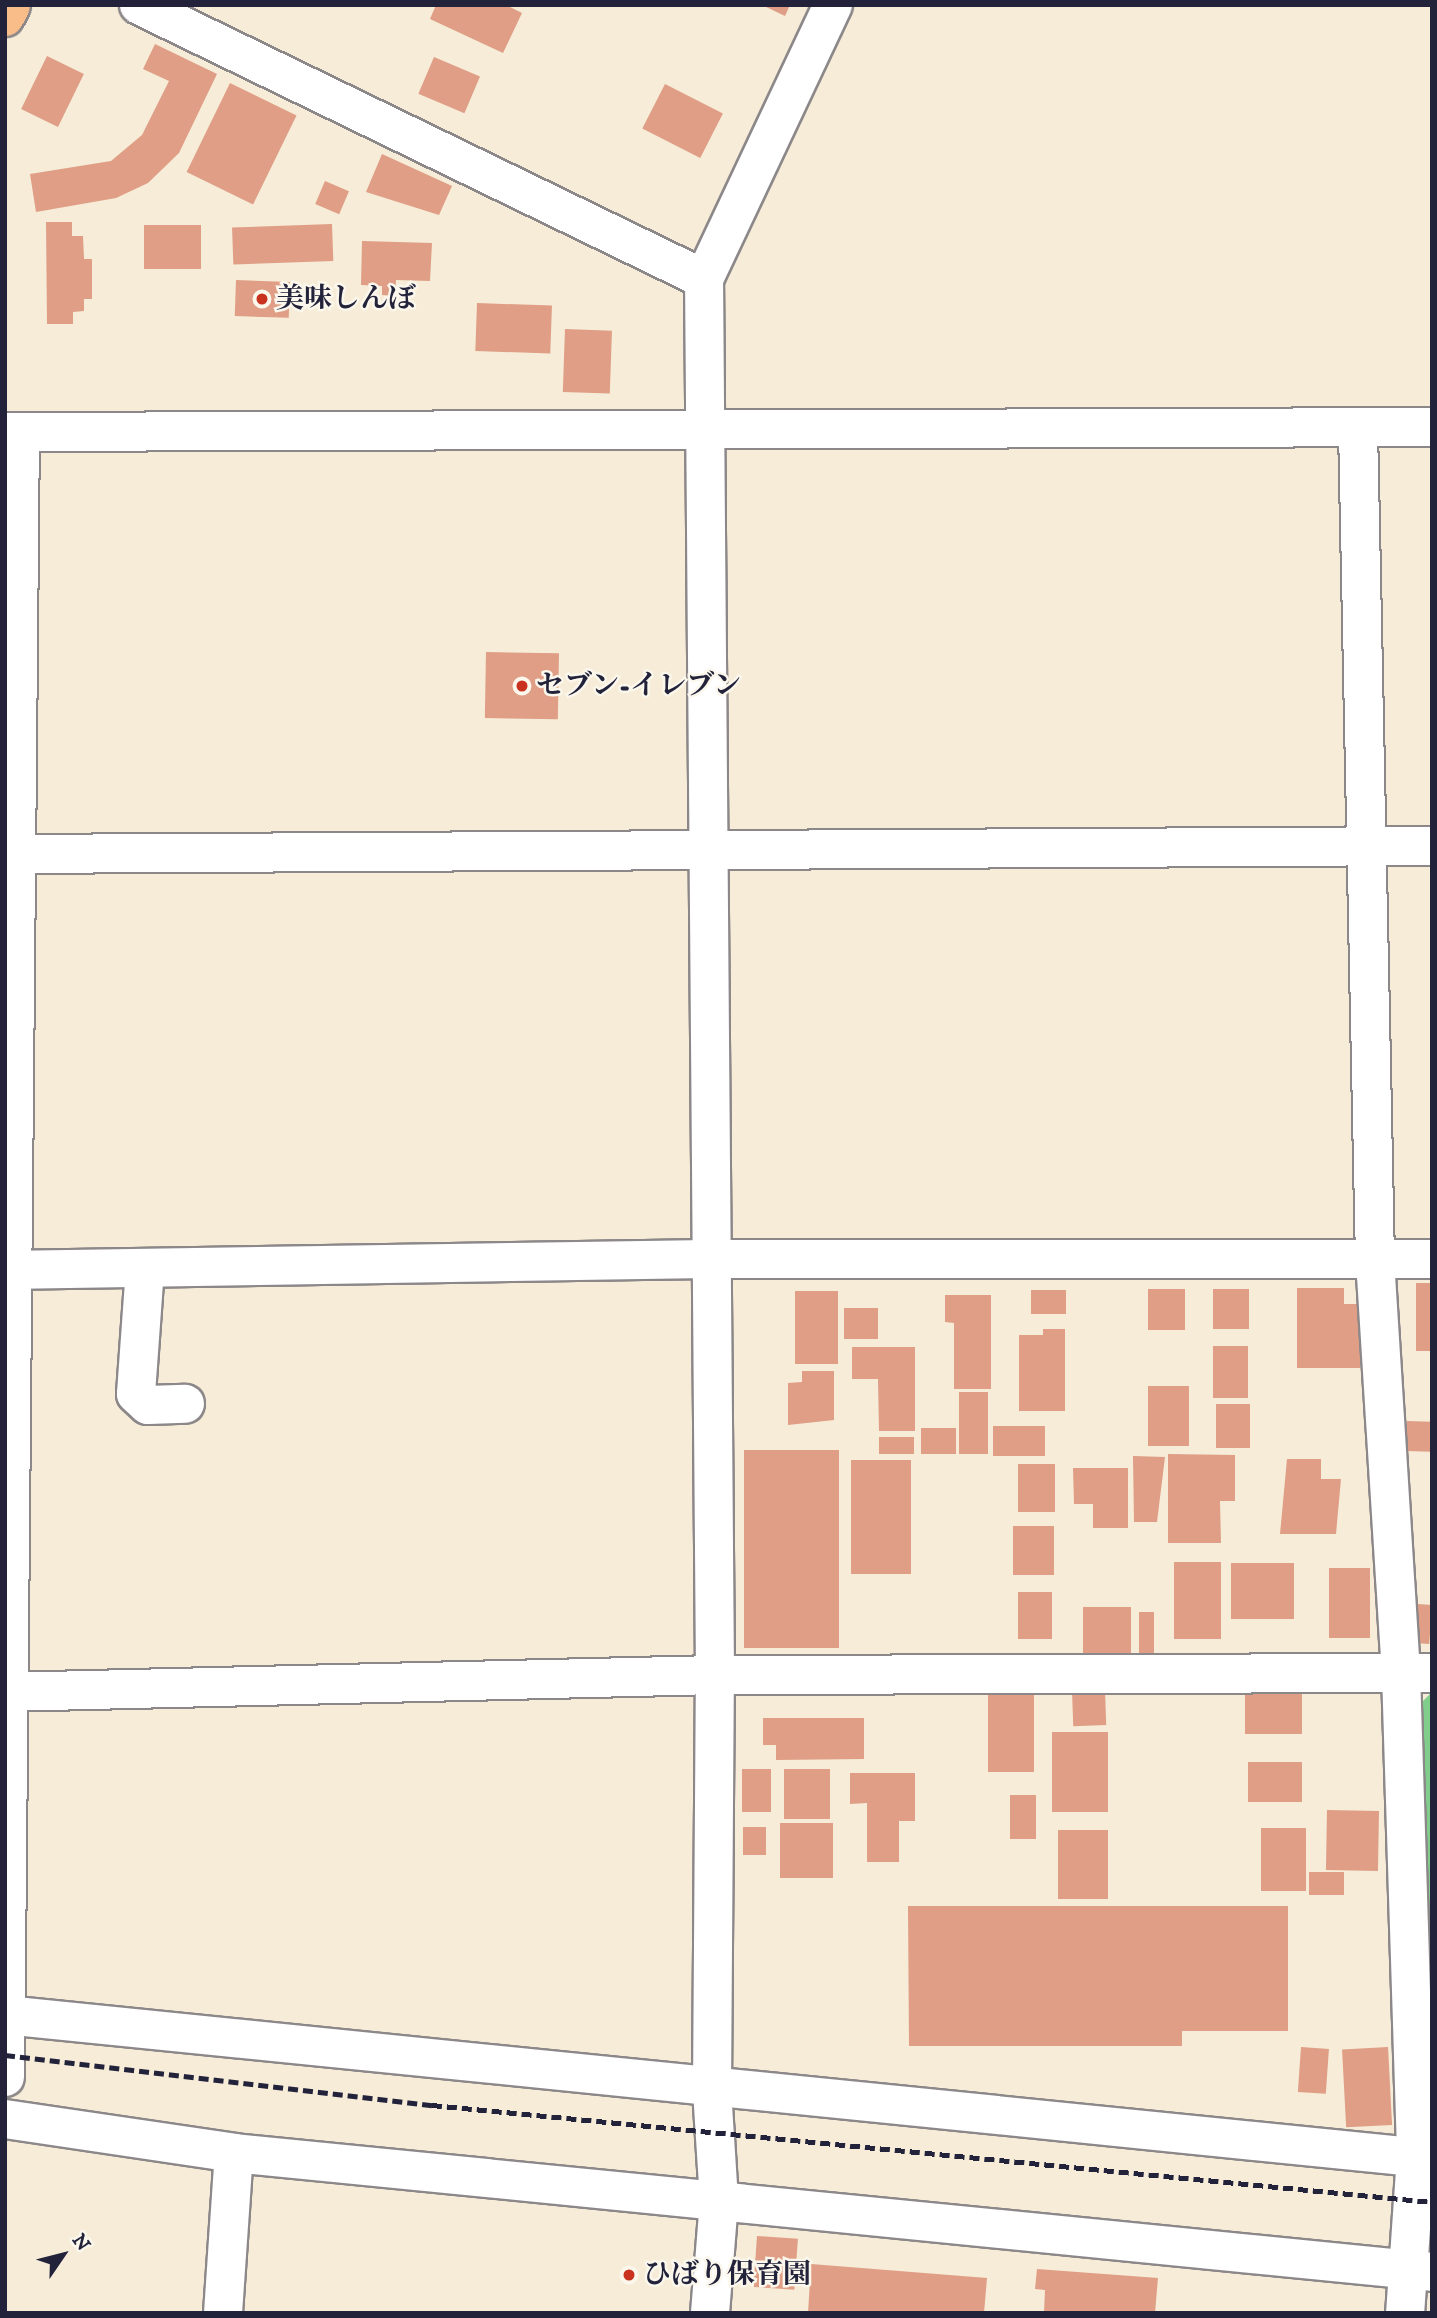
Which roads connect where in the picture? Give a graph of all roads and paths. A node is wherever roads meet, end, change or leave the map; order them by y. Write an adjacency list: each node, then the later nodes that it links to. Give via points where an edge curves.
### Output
1 (11, 5): 4 (main road)
2 (139, 5): 5 (street)
3 (833, 5): 5 (street)
4 (5, 18)
5 (704, 279): 7 (street)
6 (1432, 427): 8 (street)
7 (702, 428): 8 (street); 9 (street); 12 (street)
8 (1359, 428): 11 (street)
9 (13, 432): 13 (street)
10 (1432, 846): 11 (street)
11 (1369, 847): 12 (street); 16 (street)
12 (708, 848): 13 (street); 14 (street)
13 (10, 854): 18 (street)
14 (709, 1259): 16 (street); 17 (street); 22 (street)
15 (1432, 1259): 16 (street)
16 (1375, 1260): 21 (street)
17 (145, 1268): 18 (street); 19 (street, via 136,1394 148,1405)
18 (9, 1270): 20 (street)
19 (185, 1404)
20 (8, 1501): 23 (street)
21 (1417, 1673): 22 (street); 29 (street)
22 (715, 1675): 23 (street); 26 (street)
23 (8, 1692): 24 (street)
24 (7, 2015): 25 (street); 26 (street)
25 (5, 2077)
26 (712, 2090): 29 (street); 30 (street)
27 (5, 2119): 28 (street)
28 (234, 2153): 30 (street); 32 (street)
29 (1424, 2158): 31 (street)
30 (719, 2202): 31 (street); 33 (street)
31 (1421, 2271): 34 (street)
32 (223, 2313)
33 (710, 2313)
34 (1405, 2313)

